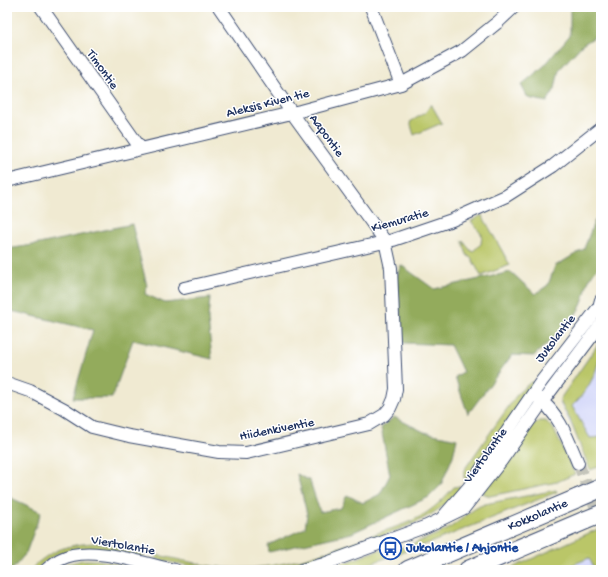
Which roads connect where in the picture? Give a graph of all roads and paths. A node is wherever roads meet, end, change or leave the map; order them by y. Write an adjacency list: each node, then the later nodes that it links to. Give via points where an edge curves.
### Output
1 (41, 7): 8 (street, Timontie)
2 (219, 7): 6 (street, Aapontie)
3 (371, 7): 5 (street)
4 (514, 7): 5 (street, Aleksis Kiven tie, via 462,51)
5 (401, 84): 6 (street, Aleksis Kiven tie)
6 (292, 113): 8 (street, Aleksis Kiven tie); 10 (street, Aapontie)
7 (601, 128): 10 (street, Kiemuratie, via 553,166 506,196 452,220)
8 (141, 149): 9 (street, Aleksis Kiven tie)
9 (7, 181)
10 (385, 241): 11 (street, Kiemuratie); 14 (street, Hiidenkiventie, via 391,268 396,389 390,408 369,424 246,453 219,452 92,428 30,391)
11 (184, 288)
12 (601, 300): 15 (street, Jukolantie)
13 (601, 324): 16 (street, Jukolantie)
14 (7, 384)
15 (532, 394): 16 (street); 20 (street, Viertolantie, via 487,461)
16 (542, 401): 17 (street, via 562,425); 20 (street, Viertolantie, via 477,493 464,508)
17 (578, 463)
18 (601, 488): 24 (highway, Kokkolantie, bridge)
19 (594, 517): 25 (highway, Kokkolantie)
20 (443, 518): 23 (street, Viertolantie, via 427,526)
21 (46, 570): 22 (street, Viertolantie, via 62,558 81,554 97,554)
22 (175, 570)
23 (301, 570)
24 (408, 570)
25 (468, 570)

